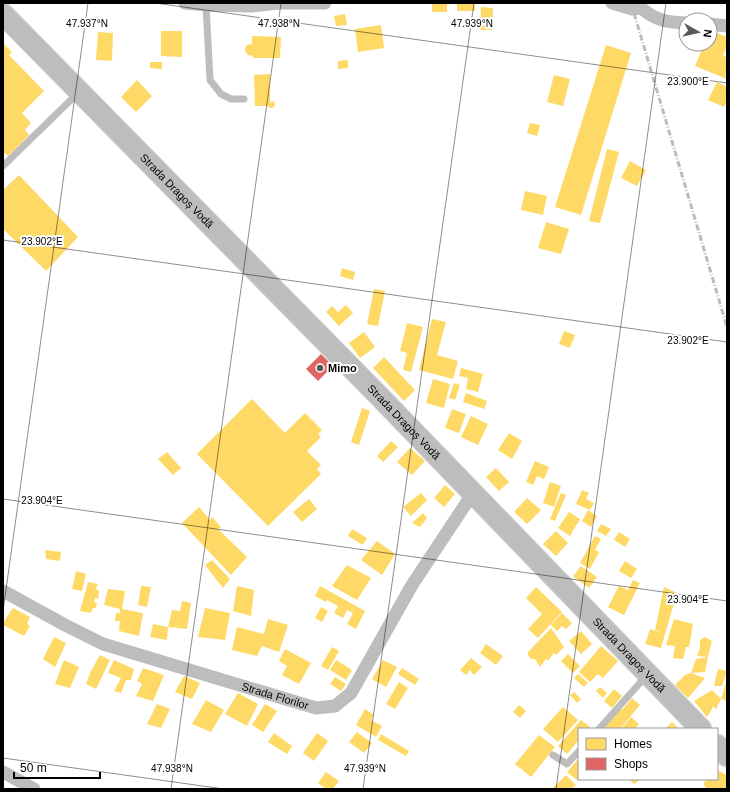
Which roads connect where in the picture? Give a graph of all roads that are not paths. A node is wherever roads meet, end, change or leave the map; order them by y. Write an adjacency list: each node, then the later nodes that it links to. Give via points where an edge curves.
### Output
1 (185, 3): 4 (street)
2 (325, 3): 4 (street)
3 (612, 3): 5 (street, via 632,9)
4 (206, 5): 9 (lane, via 210,80 221,94 231,99)
5 (641, 5): 7 (street, via 652,16)
6 (3, 14): 8 (main road, Strada Dragoș Vodă)
7 (678, 22)
8 (80, 91): 10 (lane); 11 (main road, Strada Dragoș Vodă)
9 (244, 99)
10 (3, 166)
11 (473, 493): 12 (street, Strada Florilor, via 412,585 351,694 335,706 316,708 103,644); 13 (main road, Strada Dragoș Vodă)
12 (3, 592)
13 (648, 674): 14 (lane); 15 (main road, Strada Dragoș Vodă)
14 (600, 728)
15 (700, 728)
16 (718, 746): 19 (main road)
17 (578, 752): 18 (lane, via 567,764)
18 (553, 755)
19 (727, 756)
20 (3, 772): 21 (street)
21 (34, 789)

